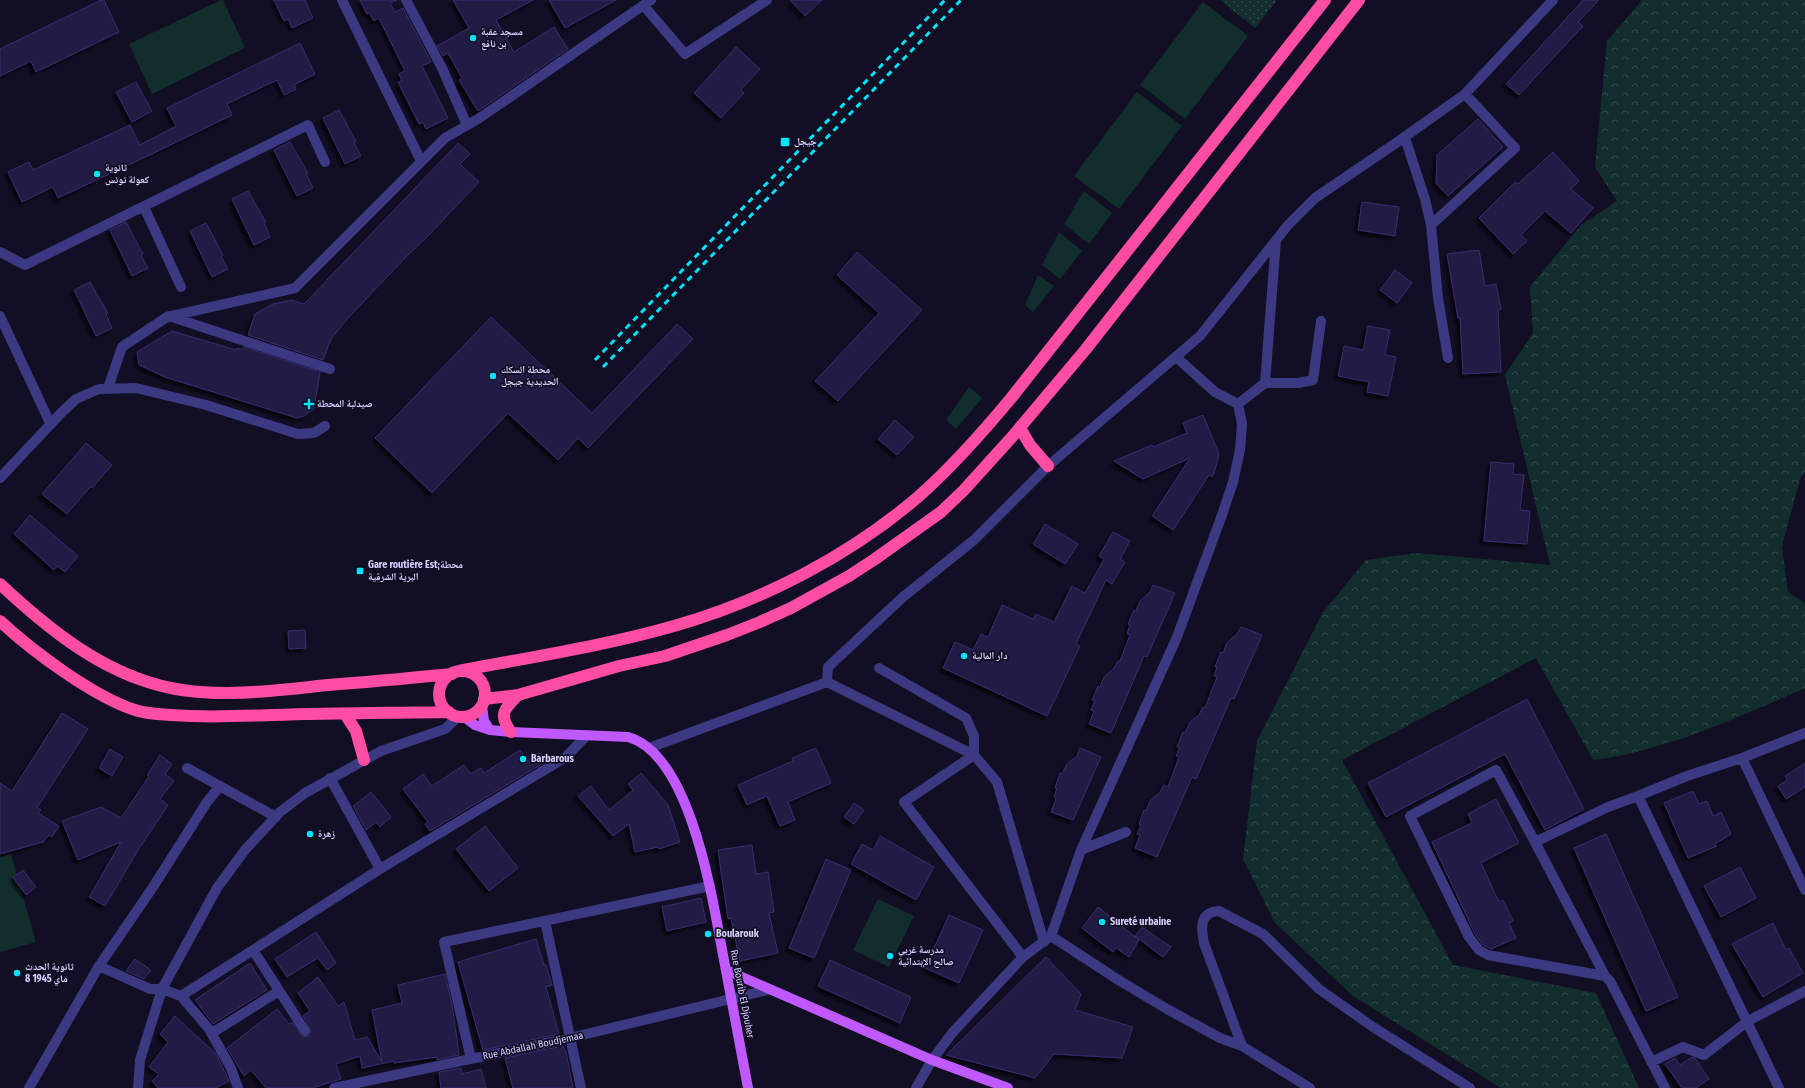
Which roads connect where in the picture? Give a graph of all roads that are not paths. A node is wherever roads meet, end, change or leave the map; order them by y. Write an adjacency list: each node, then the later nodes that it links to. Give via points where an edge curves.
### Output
1 (342, 0): 11 (street)
2 (406, 0): 9 (street, via 442,68)
3 (767, 0): 7 (street, via 685,54)
4 (1325, 0): 35 (highway, via 1012,397 960,455 894,516 818,566 712,614 611,643)
5 (1359, 0): 29 (highway, via 1086,349)
6 (1553, 0): 8 (street)
7 (648, 3): 9 (street)
8 (1465, 94): 10 (street); 14 (street, via 1515,148)
9 (467, 126): 11 (street, via 445,138)
10 (1405, 138): 14 (street); 15 (street, via 1315,198 1288,224)
11 (421, 161): 19 (street, via 296,288)
12 (325, 162): 13 (street, via 308,125)
13 (144, 208): 16 (street, via 25,265); 17 (street)
14 (1431, 225): 22 (street, via 1438,298)
15 (1276, 240): 21 (street, via 1200,336); 24 (street)
16 (0, 252)
17 (182, 287)
18 (0, 316): 27 (street)
19 (169, 316): 23 (street); 25 (street, via 122,347)
20 (1321, 321): 24 (street, via 1313,380 1298,383)
21 (1176, 357): 26 (street, via 1215,392); 30 (street)
22 (1448, 358)
23 (330, 369)
24 (1265, 383): 26 (street)
25 (108, 388): 27 (street, via 87,393 76,399); 28 (street, via 136,388 206,405 298,434 314,433)
26 (1238, 404): 56 (street, via 1242,424 1240,450 1222,515 1178,637)
27 (50, 423): 31 (street)
28 (325, 426)
29 (1020, 428): 30 (highway, via 1030,445); 37 (highway, via 941,512 875,559 791,608 693,647)
30 (1048, 466): 36 (street, via 974,540 903,597 828,667)
31 (0, 478)
32 (0, 584): 35 (highway, via 39,618 84,651 122,672 161,685 214,692 274,691)
33 (0, 621): 39 (highway, via 80,682 136,711 215,718)
34 (878, 668): 46 (street, via 966,718 974,736)
35 (455, 673): 38 (highway, via 473,674 479,678 483,684); 40 (highway, via 442,683 440,695 444,707)
36 (827, 682): 45 (street); 46 (street)
37 (518, 695): 38 (highway); 42 (highway, via 504,714 505,723)
38 (483, 702): 40 (highway, via 477,711); 41 (main road, via 484,721)
39 (345, 714): 40 (highway); 48 (highway, via 357,736)
40 (457, 715): 41 (main road, Rue Bourib El Djouher); 48 (street, via 445,729 392,746)
41 (490, 730): 42 (main road, Rue Bourib El Djouher)
42 (512, 732): 44 (main road, Rue Bourib El Djouher)
43 (1805, 733): 47 (street)
44 (587, 735): 45 (main road, Rue Bourib El Djouher, via 628,737); 57 (street, via 566,757)
45 (649, 748): 58 (main road, Rue Bourib El Djouher, via 665,766 678,790)
46 (974, 755): 61 (street, via 998,782); 63 (street, via 904,802)
47 (1742, 758): 52 (street); 59 (street)
48 (364, 760): 50 (street)
49 (187, 768): 51 (street)
50 (330, 778): 53 (street, via 305,793); 57 (street)
51 (220, 786): 53 (street); 64 (street)
52 (1638, 796): 55 (street, via 1608,807); 73 (street)
53 (276, 817): 67 (street, via 217,888)
54 (1126, 832): 56 (street)
55 (1535, 842): 66 (street); 66 (street, via 1496,770 1410,816 1469,937 1479,950 1488,955)
56 (1081, 850): 61 (street)
57 (380, 869): 62 (street)
58 (710, 886): 60 (street); 65 (main road, Rue Bourib El Djouher)
59 (1805, 890)
60 (545, 921): 76 (street); 78 (street, via 444,942)
61 (1047, 939): 63 (street); 77 (street, via 1220,1038)
62 (253, 950): 69 (street); 71 (street)
63 (1022, 957): 79 (street, via 953,1032)
64 (99, 966): 67 (street, via 150,989); 81 (street)
65 (726, 970): 68 (main road); 72 (main road, Rue Bourib El Djouher)
66 (1605, 976): 80 (street, via 1610,981)
67 (162, 989): 71 (street); 82 (street, via 140,1060)
68 (768, 990): 72 (street, Rue Abdallah Boudjemaa); 79 (main road)
69 (279, 991): 74 (street); 75 (street)
70 (1805, 991): 73 (street)
71 (181, 996): 75 (street)
72 (731, 998): 76 (street, Rue Abdallah Boudjemaa); 86 (main road, Rue Bourib El Djouher)
73 (1748, 1021): 80 (street, via 1704,1055 1683,1047); 92 (street)
74 (305, 1031)
75 (212, 1033): 83 (street, via 231,1068)
76 (570, 1038): 78 (street, Rue Abdallah Boudjemaa); 85 (street)
77 (1242, 1046): 89 (street); 90 (street, via 1204,943 1203,922 1206,914 1213,911 1219,911 1263,934 1319,989 1373,1027)
78 (471, 1059): 84 (street, Rue Abdallah Boudjemaa)
79 (932, 1060): 87 (street); 88 (main road)
80 (1651, 1062): 91 (street)
81 (29, 1088)
82 (138, 1088)
83 (238, 1088)
84 (334, 1088)
85 (581, 1088)
86 (748, 1088)
87 (916, 1088)
88 (1008, 1088)
89 (1310, 1088)
90 (1470, 1088)
91 (1665, 1088)
92 (1780, 1088)

